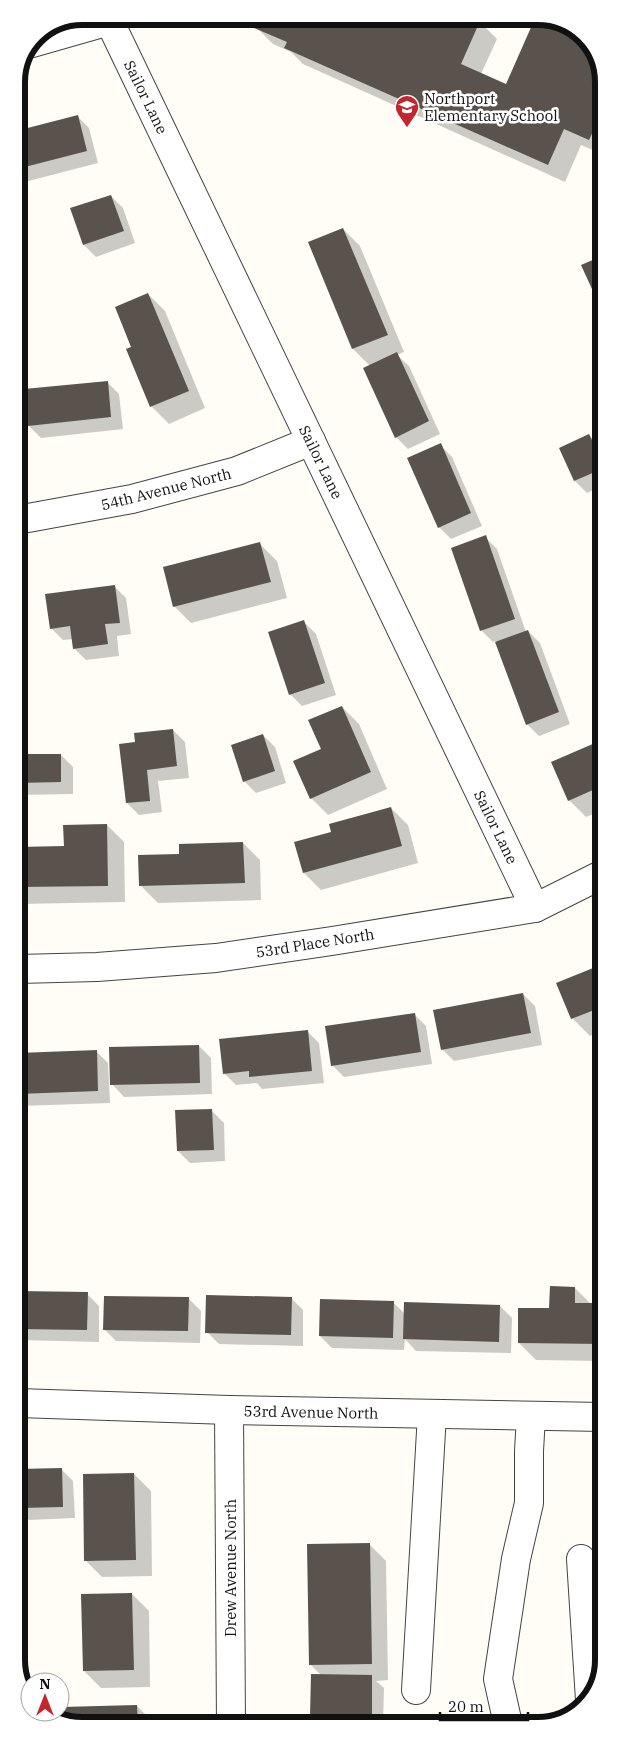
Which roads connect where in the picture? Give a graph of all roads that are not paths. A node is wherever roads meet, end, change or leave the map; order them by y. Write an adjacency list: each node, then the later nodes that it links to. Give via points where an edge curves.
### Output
1 (89, 25): 3 (street)
2 (111, 25): 4 (street, Sailor Lane)
3 (46, 39)
4 (311, 442): 5 (street, 54th Avenue North, via 227,474 132,499); 7 (street, Sailor Lane)
5 (25, 519)
6 (595, 878): 7 (street, 53rd Place North)
7 (535, 908): 8 (street, 53rd Place North, via 216,958 97,967)
8 (25, 968)
9 (25, 1403): 10 (street, 53rd Avenue North)
10 (229, 1410): 11 (street, 53rd Avenue North); 17 (street, Drew Avenue North)
11 (432, 1414): 12 (street, 53rd Avenue North); 16 (street)
12 (531, 1416): 13 (street, 53rd Avenue North); 18 (street, via 529,1503 516,1559 498,1679)
13 (595, 1417)
14 (581, 1559): 15 (street)
15 (589, 1685)
16 (416, 1690)
17 (231, 1717)
18 (506, 1717)

